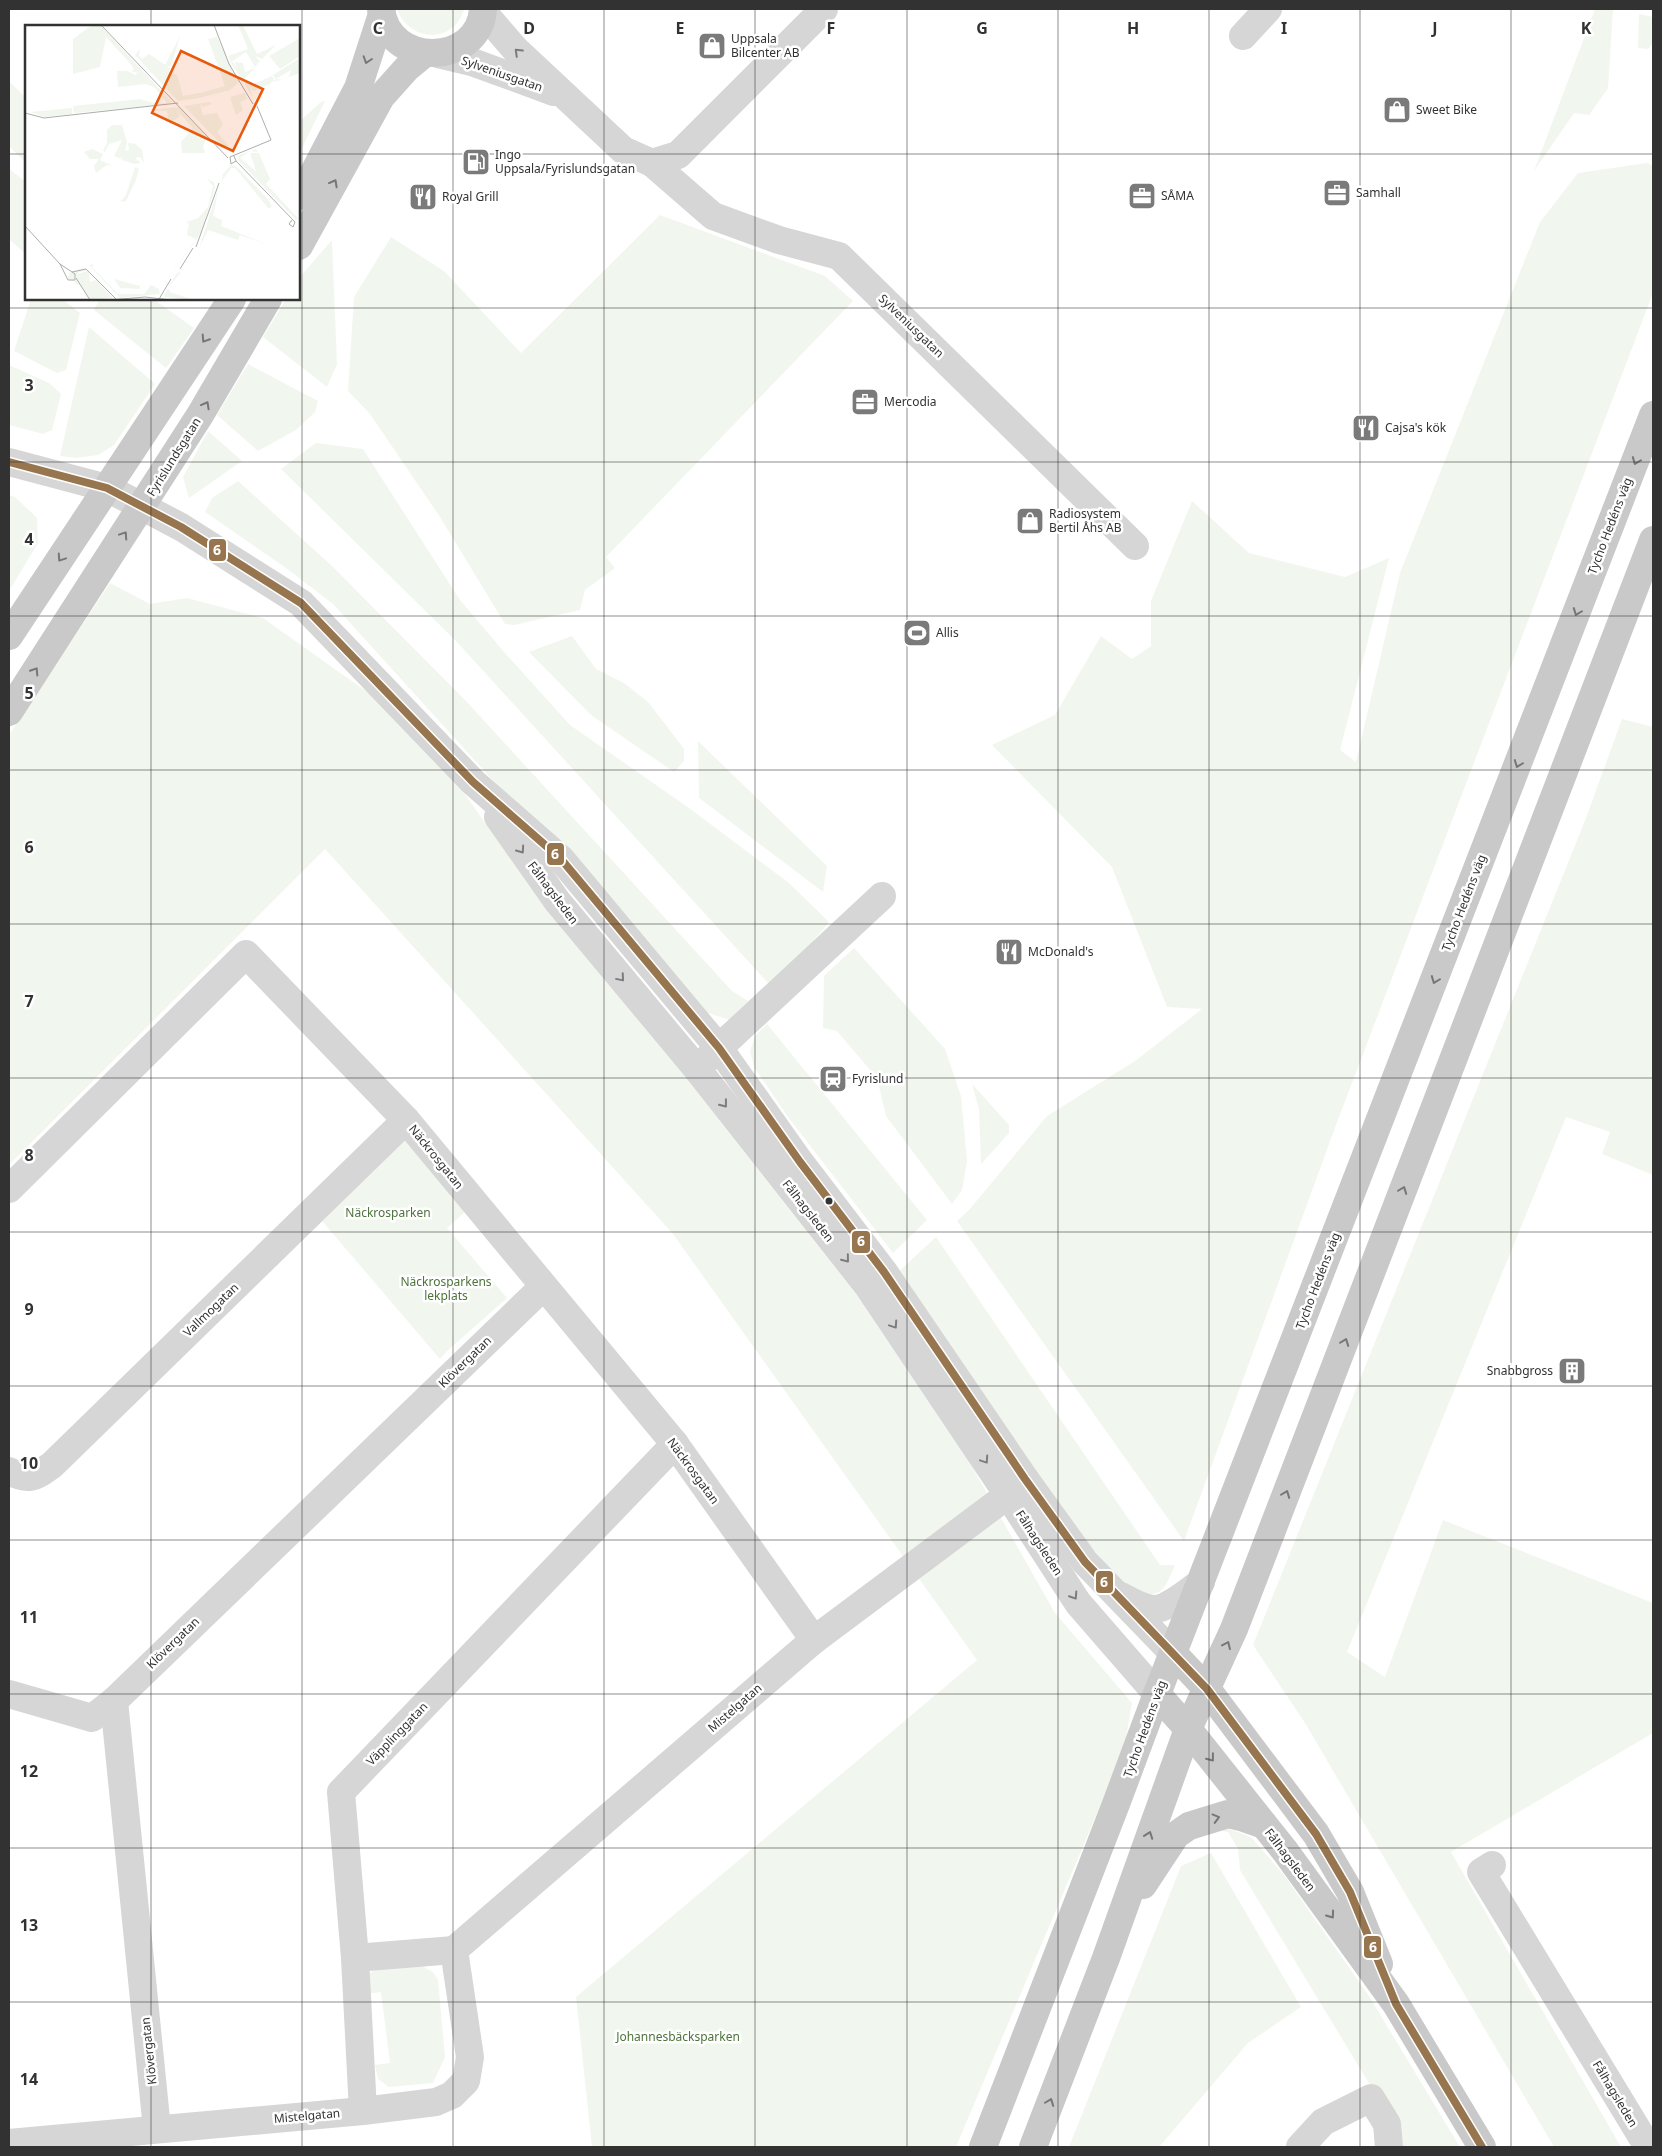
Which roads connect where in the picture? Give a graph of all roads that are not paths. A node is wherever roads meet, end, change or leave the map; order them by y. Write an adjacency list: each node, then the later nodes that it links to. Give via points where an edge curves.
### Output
1 (824, 9): 8 (street, via 678,154)
2 (1268, 9): 5 (street)
3 (382, 11): 6 (main road, via 397,40 410,49); 9 (main road, one-way to 9, via 358,88)
4 (483, 11): 6 (main road, via 477,28 467,41 453,50); 7 (street, Sylveniusgatan, one-way to 4, via 515,49)
5 (1243, 36)
6 (431, 54): 7 (street, Sylveniusgatan, via 472,62); 10 (main road, one-way to 6, via 381,97 407,68)
7 (566, 98): 8 (street, Sylveniusgatan, via 623,150)
8 (652, 163): 18 (street, Sylveniusgatan, via 713,216 779,240 839,256)
9 (300, 194)
10 (300, 244)
11 (231, 300): 15 (main road, one-way to 15)
12 (267, 300): 16 (main road, Fyrislundsgatan, one-way to 12)
13 (1653, 415): 31 (main road, Tycho Hedéns väg, one-way to 31)
14 (9, 462): 15 (street, Fålhagsleden)
15 (108, 488): 16 (street, Fålhagsleden); 19 (main road, one-way to 19)
16 (143, 506): 20 (main road, Fyrislundsgatan, one-way to 16); 21 (street, Fålhagsleden, via 182,527 301,603)
17 (1653, 540): 35 (main road, one-way to 17, via 1238,1620)
18 (1135, 546)
19 (9, 636)
20 (9, 712)
21 (473, 782): 23 (street, Fålhagsleden, via 561,858); 24 (street, Fålhagsleden, one-way to 24, via 557,901)
22 (882, 896): 23 (street)
23 (719, 1048): 24 (street); 30 (street, Fålhagsleden, via 884,1272)
24 (697, 1069): 30 (street, Fålhagsleden, one-way to 30, via 867,1285)
25 (406, 1120): 26 (street, Näckrosgatan, via 246,954); 27 (street, Näckrosgatan); 29 (street, Vallmogatan, via 52,1465 36,1476 22,1478)
26 (9, 1189)
27 (543, 1287): 28 (street, Näckrosgatan); 38 (street, Klövergatan)
28 (675, 1444): 33 (street, Näckrosgatan); 44 (street, Väpplinggatan, via 341,1792)
29 (9, 1471)
30 (1016, 1486): 32 (street, Fålhagsleden); 33 (street, Mistelgatan); 37 (street, Fålhagsleden, one-way to 37, via 1078,1603)
31 (1201, 1582): 32 (street, via 1172,1602 1154,1609 1137,1605); 34 (main road, Tycho Hedéns väg)
32 (1115, 1593): 34 (street, Fålhagsleden)
33 (814, 1640): 43 (street, Mistelgatan)
34 (1173, 1654): 35 (main road, Fålhagsleden); 37 (main road, Tycho Hedéns väg)
35 (1207, 1689): 39 (main road); 45 (main road, Fålhagsleden, via 1316,1834 1350,1892)
36 (9, 1694): 38 (street, via 92,1718)
37 (1157, 1694): 39 (main road, Fålhagsleden); 49 (main road, Tycho Hedéns väg)
38 (114, 1701): 47 (street, Klövergatan)
39 (1188, 1729): 40 (main road, Fålhagsleden, one-way to 40); 42 (main road, one-way to 39)
40 (1264, 1824): 42 (main road, one-way to 40, via 1176,1834 1189,1826 1228,1814); 45 (main road, Fålhagsleden, one-way to 45)
41 (1492, 1865): 54 (street, Fålhagsleden, via 1481,1872)
42 (1116, 1927): 50 (main road, one-way to 42)
43 (454, 1950): 44 (street); 46 (street, Mistelgatan, via 470,2057 466,2081 452,2095 436,2102)
44 (355, 1958): 46 (street, Väpplinggatan)
45 (1396, 2004): 53 (main road, Fålhagsleden)
46 (363, 2111): 47 (street, Mistelgatan)
47 (156, 2129): 48 (street, Mistelgatan)
48 (9, 2143)
49 (983, 2147)
50 (1033, 2147)
51 (1300, 2147): 52 (street, via 1323,2122 1371,2098 1387,2124)
52 (1389, 2147)
53 (1482, 2147)
54 (1648, 2147)

